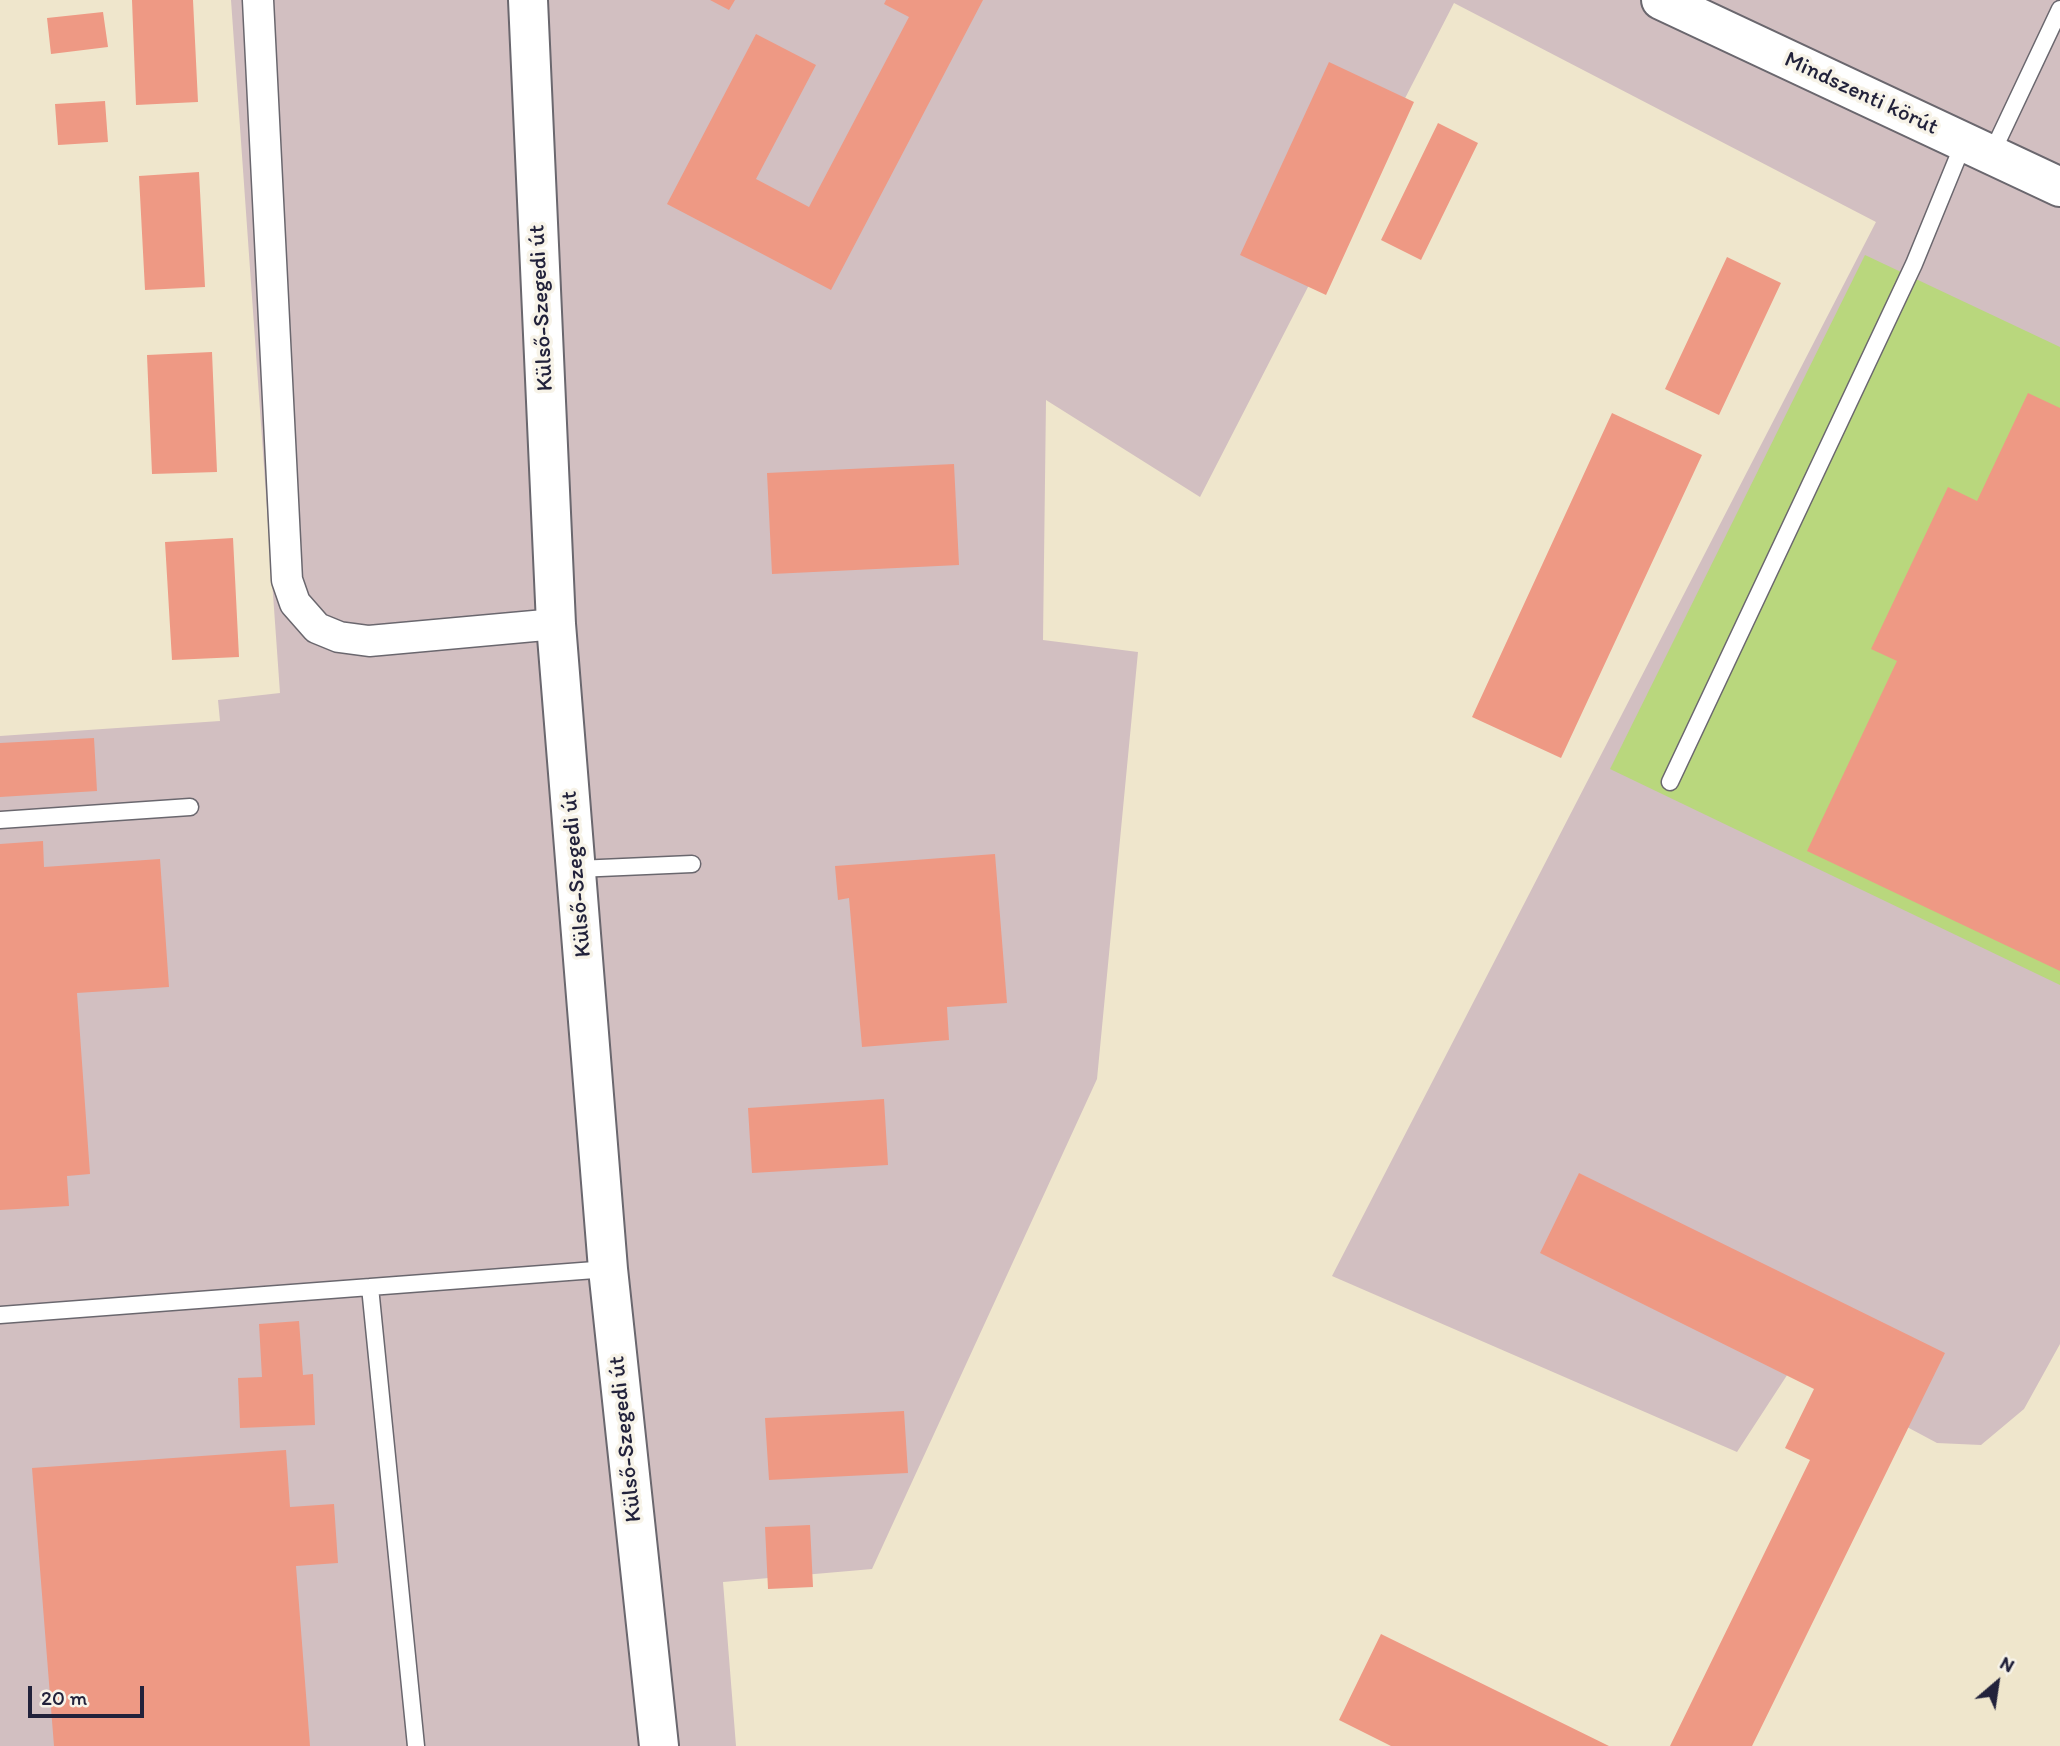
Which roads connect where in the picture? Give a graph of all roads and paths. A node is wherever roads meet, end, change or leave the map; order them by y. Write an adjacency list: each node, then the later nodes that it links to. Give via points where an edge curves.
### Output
1 (258, 0): 7 (street, via 287,580 295,603 317,628 369,641)
2 (528, 0): 7 (street, Külső-Szegedi út)
3 (1668, 2): 5 (street, Mindszenti körút)
4 (2060, 9): 5 (lane)
5 (1977, 148): 6 (street, Mindszenti körút); 8 (lane, via 1914,264)
6 (2060, 187)
7 (556, 624): 12 (street, Külső-Szegedi út)
8 (1670, 782)
9 (190, 807): 10 (lane)
10 (0, 820)
11 (692, 864): 12 (lane)
12 (577, 869): 13 (street, Külső-Szegedi út)
13 (608, 1269): 14 (lane); 17 (street, Külső-Szegedi út)
14 (370, 1287): 15 (lane); 16 (lane)
15 (0, 1315)
16 (416, 1746)
17 (659, 1746)

